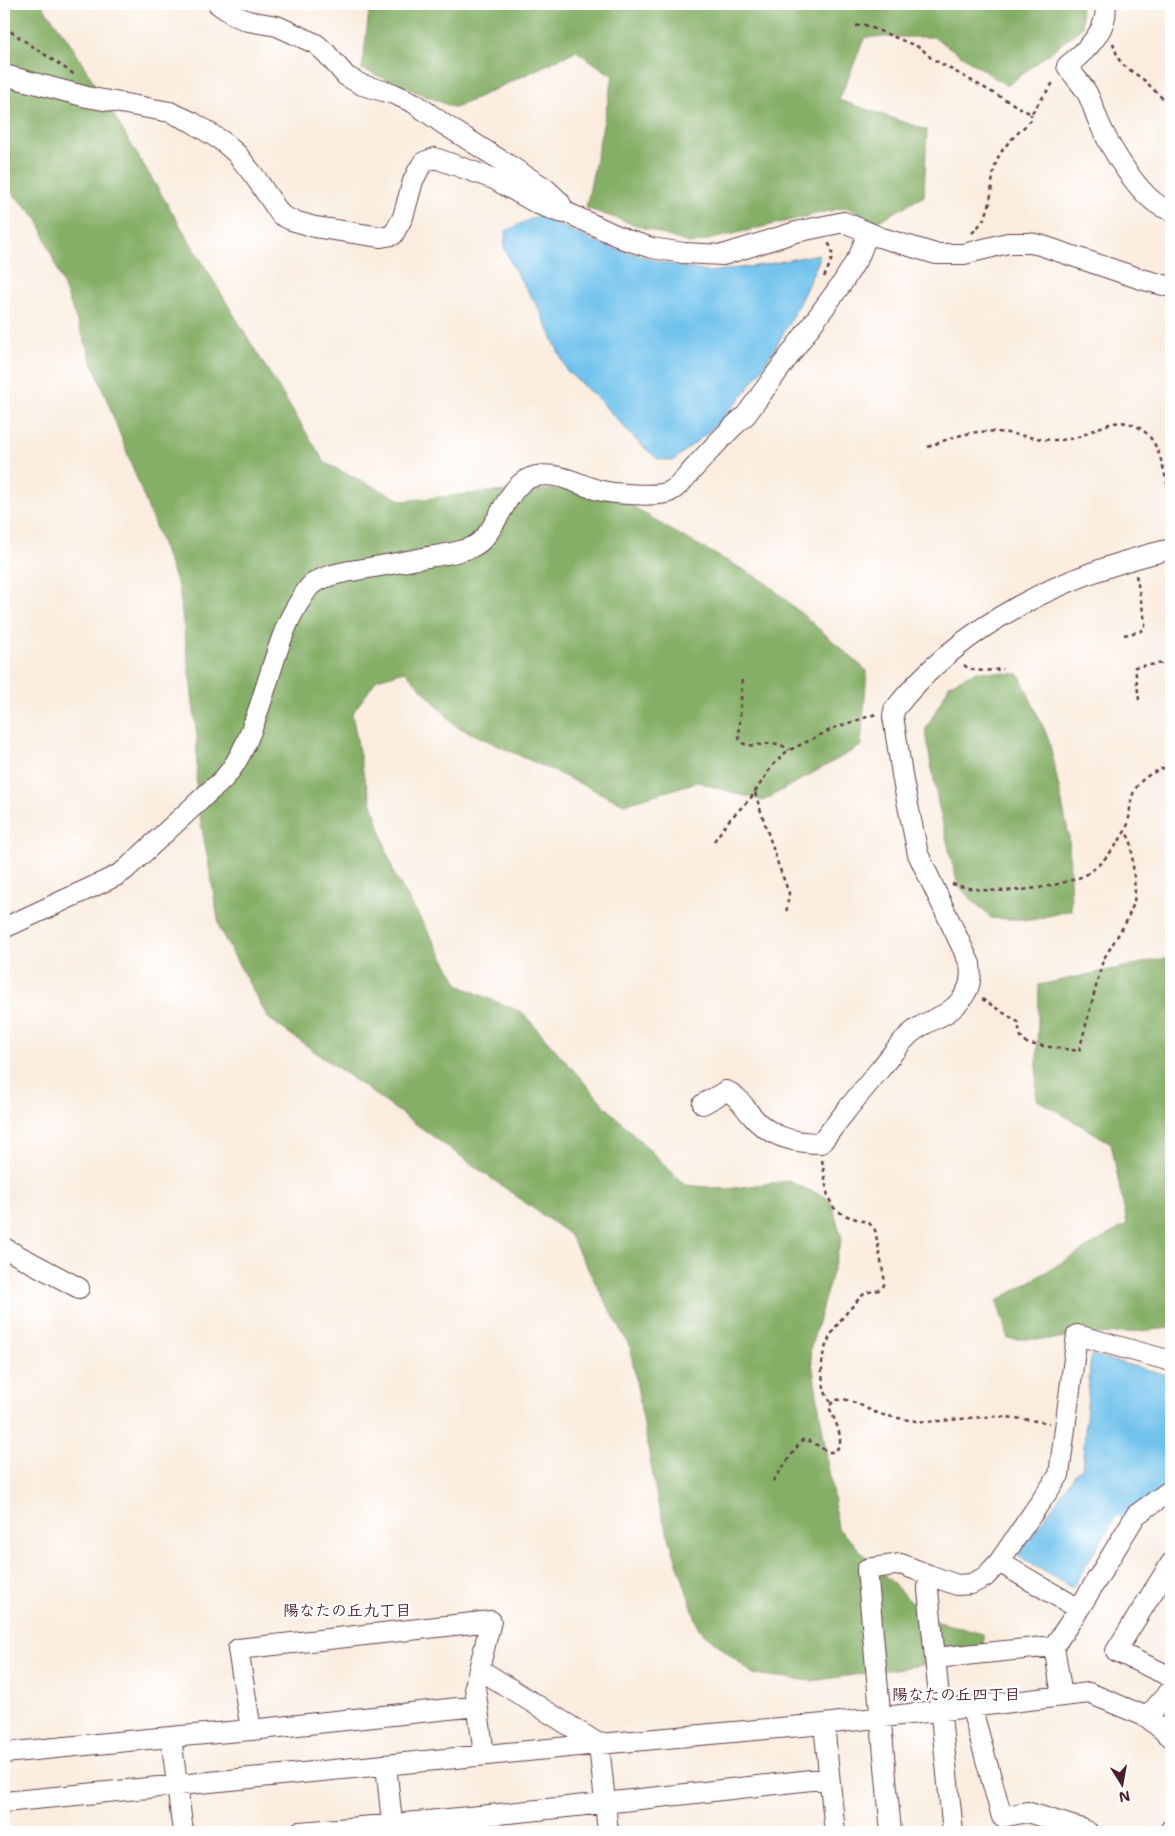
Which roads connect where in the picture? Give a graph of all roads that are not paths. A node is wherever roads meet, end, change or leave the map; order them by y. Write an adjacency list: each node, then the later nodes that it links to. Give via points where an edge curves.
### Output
1 (218, 4): 5 (street, via 248,21 277,26 316,44 346,76 414,103 544,188 559,201)
2 (1105, 4): 4 (street, via 1107,14 1093,42 1067,66 1086,91 1103,132 1122,164 1145,194 1163,209)
3 (4, 75): 5 (street, via 87,97 170,112 192,122 237,154 281,215 315,227 381,237 393,235 403,217 413,181 424,162 435,158 494,179 538,204)
4 (1171, 210)
5 (565, 212): 6 (street, via 638,244 703,255 736,252 835,223 844,222)
6 (868, 233): 7 (street, via 924,251 950,255 1008,243 1030,243); 9 (street, via 844,282 746,415 677,487 664,494 645,494 601,491 557,476 529,478 515,491 486,537 470,548 344,572 315,581 294,611 276,653 244,747 219,784 120,873)
7 (1171, 287)
8 (1171, 549): 10 (street, via 1136,557 1052,588 987,624 954,648 894,710 903,781 918,854 970,964 968,990 950,1012 926,1022 907,1036 821,1143 776,1136 731,1092 726,1091)
9 (4, 928)
10 (703, 1104)
11 (4, 1248): 12 (street)
12 (79, 1288)
13 (1171, 1361): 15 (street, via 1077,1335 1059,1475)
14 (1171, 1490): 18 (street, via 1136,1515)
15 (999, 1562): 17 (street, via 985,1577 971,1584 956,1585); 18 (street)
16 (1171, 1563): 22 (street, via 1116,1651)
17 (929, 1575): 20 (street); 28 (street, via 901,1564 867,1569)
18 (1079, 1609): 19 (street)
19 (1054, 1646): 20 (street); 24 (street)
20 (934, 1658): 27 (street)
21 (479, 1669): 25 (street, via 474,1688); 31 (street, via 491,1621 238,1649); 34 (street)
22 (1171, 1677)
23 (1171, 1690): 29 (street)
24 (1062, 1696): 26 (street); 29 (street, via 1089,1693)
25 (477, 1706): 31 (street); 36 (street)
26 (971, 1706): 27 (street); 49 (street, via 1002,1817 1027,1812)
27 (941, 1709): 28 (street); 48 (street)
28 (880, 1717): 30 (street); 47 (street)
29 (1147, 1717): 33 (street)
30 (824, 1724): 34 (street); 38 (street)
31 (251, 1730): 32 (street)
32 (171, 1737): 35 (street); 39 (street)
33 (1171, 1737)
34 (599, 1744): 36 (street); 41 (street)
35 (4, 1753)
36 (484, 1755): 37 (street)
37 (386, 1765): 39 (street); 42 (street)
38 (829, 1778): 41 (street); 46 (street)
39 (178, 1785): 40 (street); 43 (street)
40 (4, 1802)
41 (605, 1804): 42 (street); 45 (street)
42 (392, 1829): 44 (street)
43 (183, 1832)
44 (299, 1832)
45 (608, 1832)
46 (835, 1832)
47 (891, 1832)
48 (953, 1832)
49 (1088, 1832)

